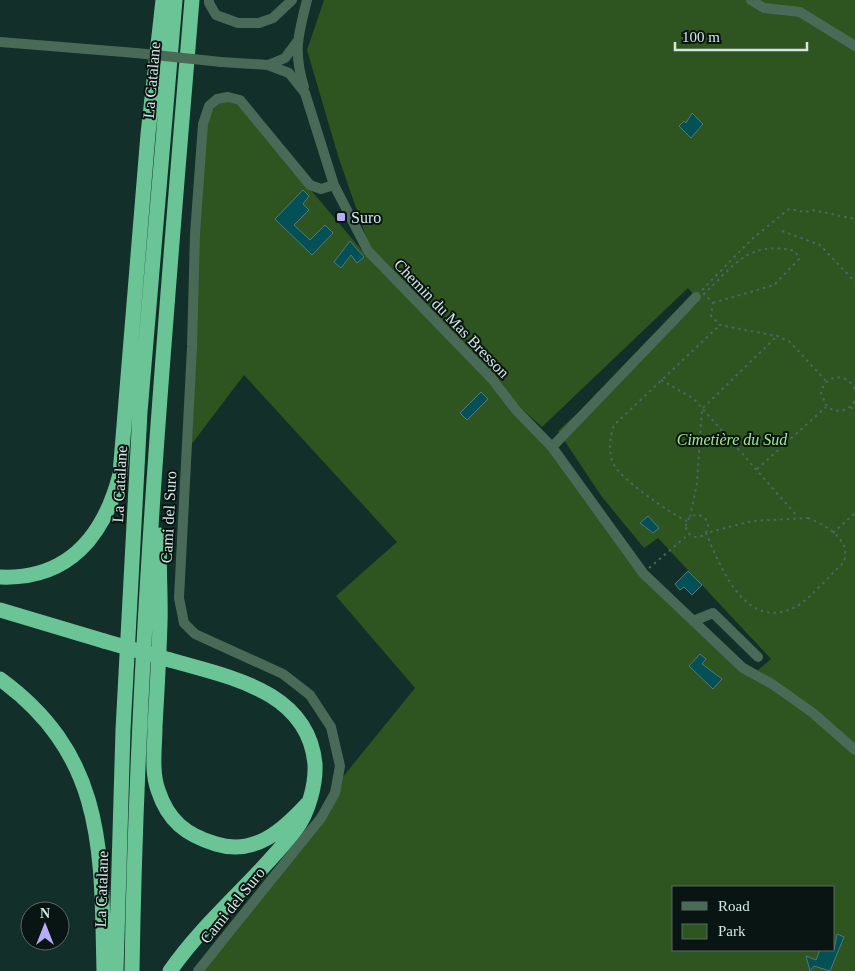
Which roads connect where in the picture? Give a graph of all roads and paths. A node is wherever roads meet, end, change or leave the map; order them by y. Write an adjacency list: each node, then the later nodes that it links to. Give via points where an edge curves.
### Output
1 (163, 0): 40 (highway, via 147,144 120,474 114,500 98,529 65,563 39,574)
2 (176, 0): 48 (highway, La Catalane, via 141,402 123,730)
3 (192, 0): 30 (highway, La Catalane)
4 (209, 0): 5 (street, via 216,15 238,23 259,23 272,18)
5 (292, 0)
6 (306, 0): 9 (street)
7 (751, 0): 10 (street, via 764,8 800,12)
8 (0, 42): 11 (street, Chemin du Mas Bresson, bridge)
9 (297, 42): 11 (street, via 285,58); 12 (street, via 296,62)
10 (855, 46)
11 (268, 65): 12 (street, Chemin du Mas Bresson, via 289,73)
12 (306, 93): 13 (street, Chemin du Mas Bresson)
13 (334, 185): 29 (street, Chemin du Mas Bresson, via 368,251 492,379 516,410); 51 (street, Cami del Suro, via 322,189 310,185 240,100 217,99 209,106 203,124 195,234 179,598 184,623 195,634 283,674 310,695 331,727 340,766 334,793 322,818)
14 (855, 219): 17 (path, via 789,208 752,239)
15 (782, 231): 16 (path, via 820,245)
16 (855, 282)
17 (696, 297): 29 (street)
18 (713, 303): 18 (path, via 704,294 746,254 774,247 795,252 799,259 774,285); 19 (path, via 711,316)
19 (720, 325): 20 (path); 21 (path)
20 (777, 336): 22 (path, via 790,342); 27 (path)
21 (661, 380): 27 (path, via 694,400); 35 (path, via 614,425 610,450 621,475)
22 (826, 381): 23 (path, via 844,377); 25 (path, via 821,393)
23 (855, 389)
24 (855, 401): 26 (path)
25 (827, 407): 26 (path, via 835,411); 31 (path)
26 (851, 407): 28 (path)
27 (702, 409): 31 (path); 33 (path, via 699,469)
28 (855, 412)
29 (552, 447): 39 (street, Chemin du Mas Bresson)
30 (155, 456): 46 (highway, via 163,487 154,760 157,789 177,824 196,838 224,846 245,847 264,841 286,828); 49 (highway, La Catalane, via 143,665)
31 (757, 469): 34 (path)
32 (855, 513): 37 (path)
33 (690, 517): 35 (path); 36 (path, via 696,514 706,519 709,524)
34 (799, 518): 36 (path, via 752,521); 37 (path, via 817,522)
35 (687, 521): 38 (path)
36 (706, 533): 37 (path, via 729,582 744,602 770,612 798,606 844,562 845,544); 38 (path, via 695,537)
37 (833, 533)
38 (689, 534): 39 (path)
39 (643, 573): 42 (street, Chemin du Mas Bresson)
40 (0, 577)
41 (0, 610): 46 (highway, bridge, via 170,660 259,689 279,700 294,713 314,750 314,782)
42 (693, 621): 43 (street, via 713,613); 45 (street, Chemin du Mas Bresson, via 743,668 813,713)
43 (758, 657)
44 (0, 679): 47 (highway, via 46,722 73,760 93,809 100,853)
45 (855, 750)
46 (308, 804): 50 (highway, via 297,828)
47 (104, 971)
48 (116, 971)
49 (132, 971)
50 (170, 971)
51 (198, 971)

